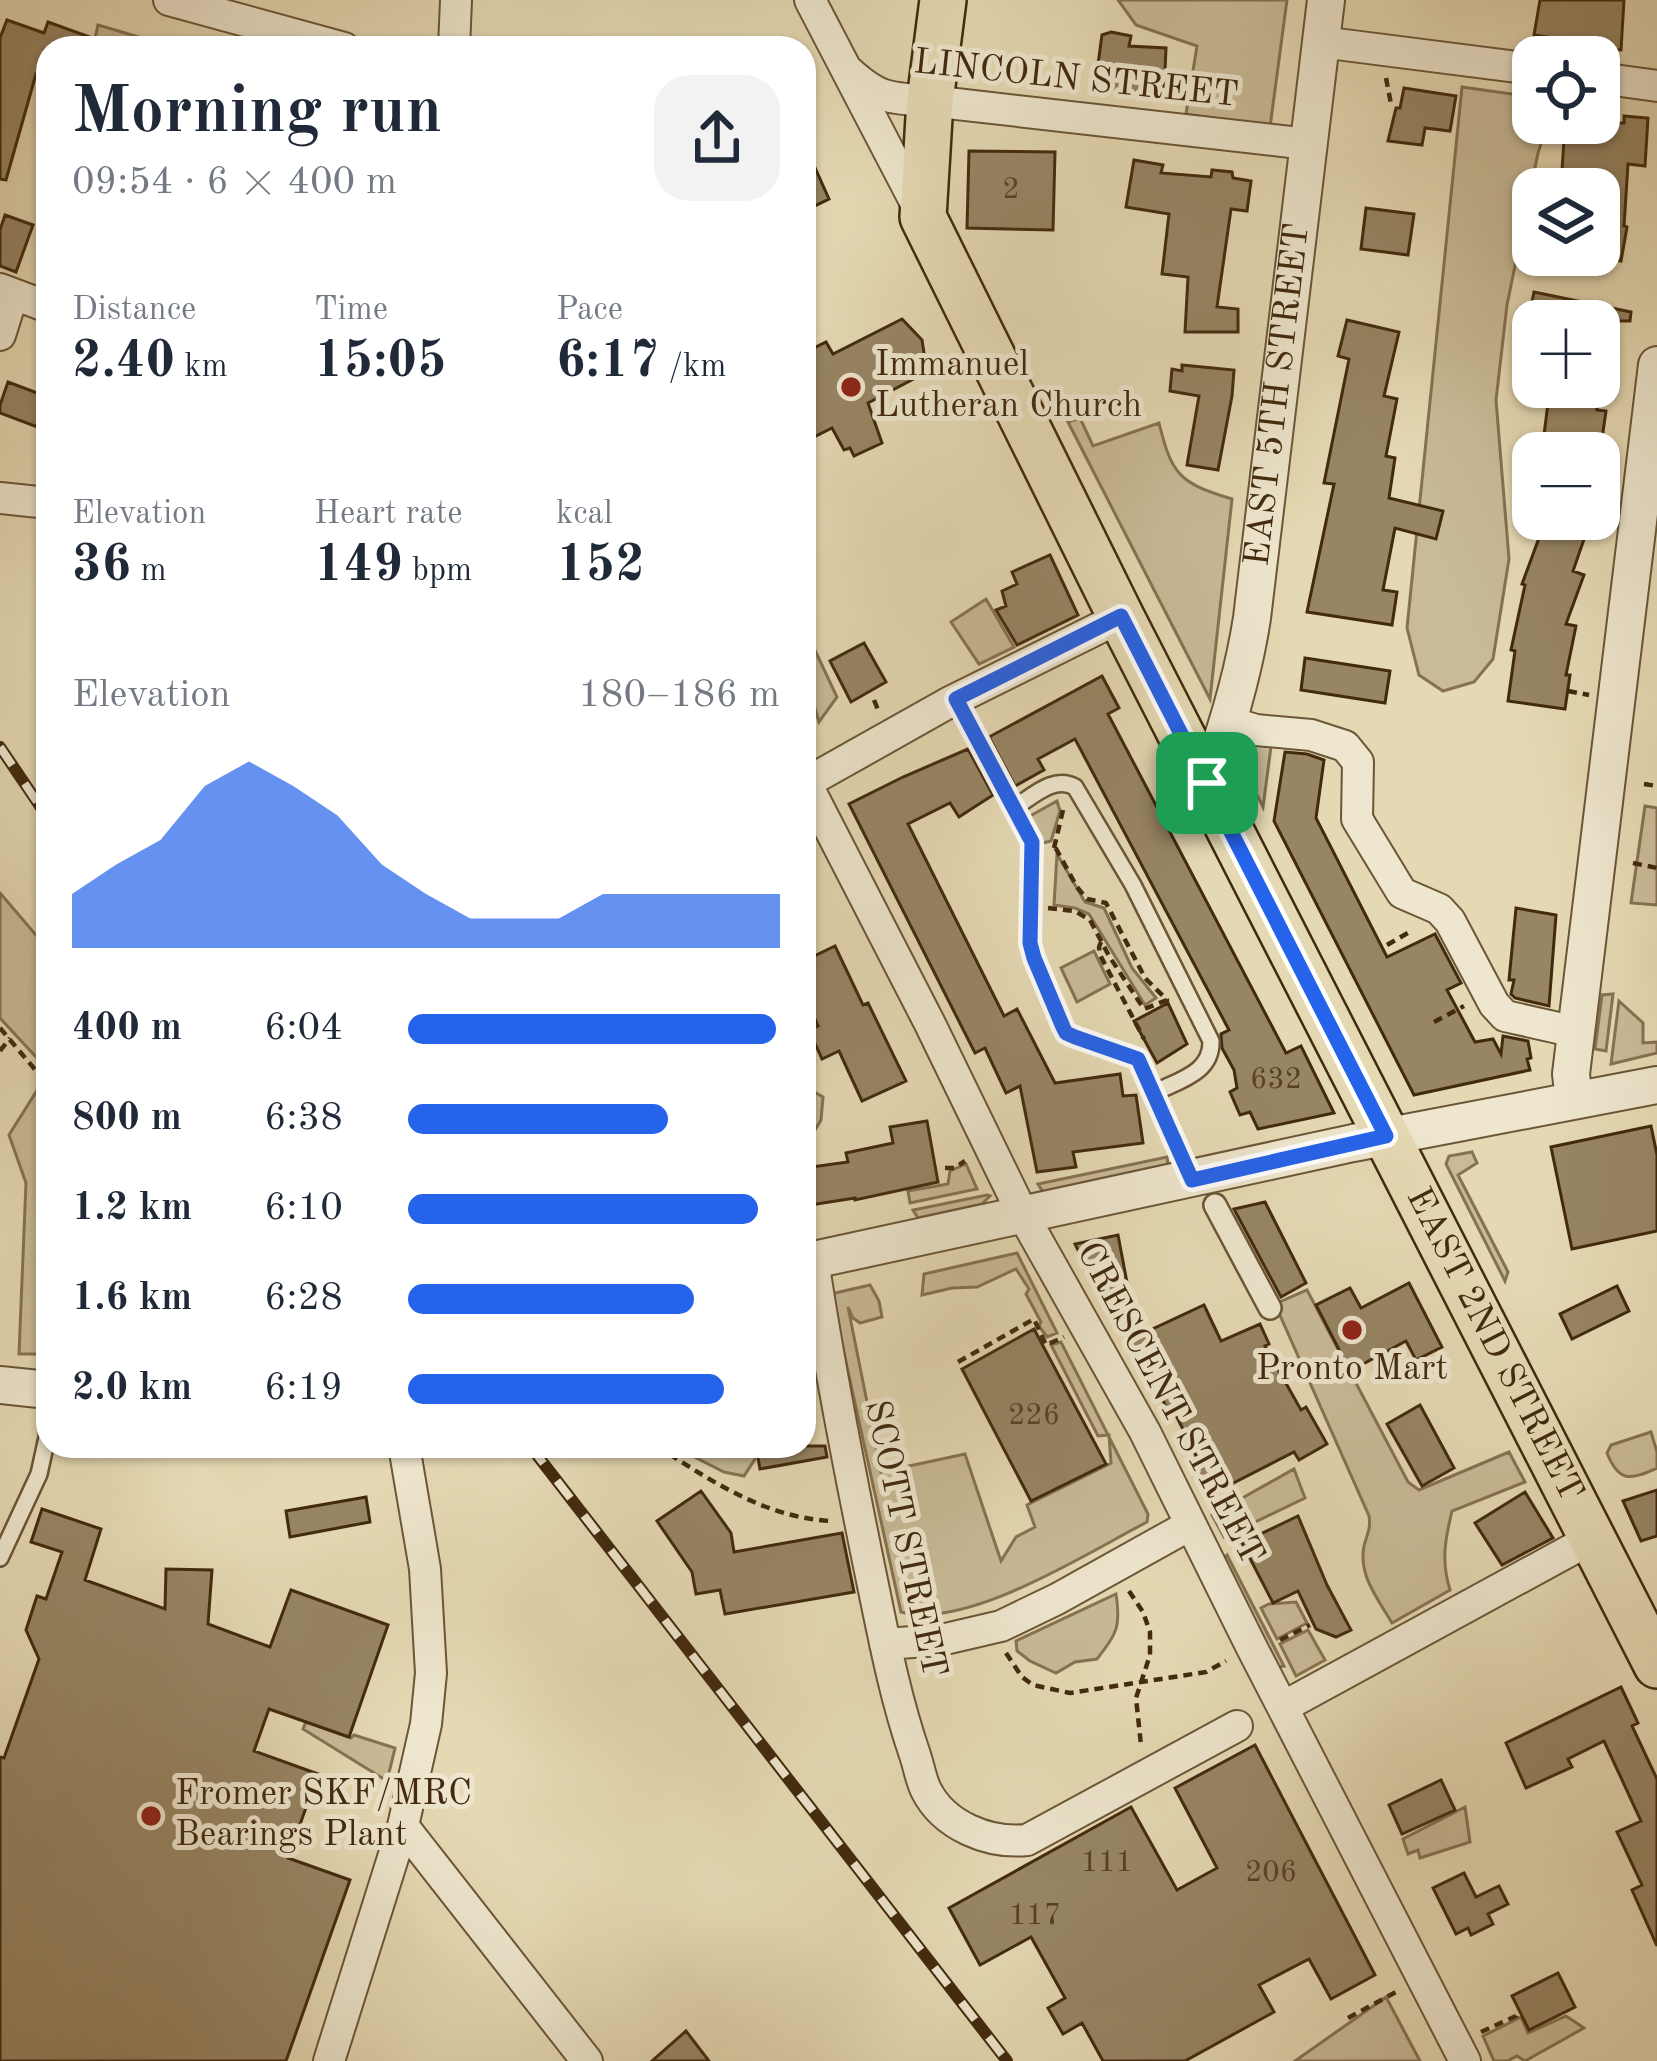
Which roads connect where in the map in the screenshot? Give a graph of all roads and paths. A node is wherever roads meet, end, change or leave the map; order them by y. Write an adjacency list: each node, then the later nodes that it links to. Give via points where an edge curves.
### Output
1 (170, 0): 6 (street)
2 (457, 0): 7 (street)
3 (810, 0): 10 (street, EAST 2ND STREET)
4 (943, 0): 14 (main road)
5 (1326, 0): 8 (street, EAST 5TH STREET)
6 (300, 36)
7 (455, 36)
8 (1321, 42): 9 (street); 16 (street, EAST 5TH STREET)
9 (1512, 67)
10 (846, 69): 14 (street, LINCOLN STREET, via 890,99); 17 (street, EAST 2ND STREET)
11 (1385, 73): 15 (path)
12 (1620, 81): 13 (street)
13 (1657, 86)
14 (930, 101): 16 (street, LINCOLN STREET); 17 (main road)
15 (1391, 104)
16 (1308, 144): 28 (street, EAST 5TH STREET, via 1252,619)
17 (923, 217): 24 (main road, EAST 2ND STREET)
18 (7, 292): 19 (street); 20 (street)
19 (36, 303)
20 (0, 335)
21 (1656, 378): 46 (street)
22 (0, 498): 23 (street)
23 (36, 502)
24 (1121, 616): 27 (street); 30 (main road, EAST 2ND STREET)
25 (1568, 691): 26 (path)
26 (1595, 696)
27 (956, 699): 29 (street); 35 (lane)
28 (1229, 722): 30 (street, EAST 5TH STREET); 46 (street, via 1345,746 1358,762 1357,819 1402,892 1450,921 1499,1011)
29 (816, 778)
30 (1207, 783): 53 (main road, EAST 2ND STREET)
31 (1070, 784): 35 (lane, via 1057,782); 36 (path); 51 (lane, via 1133,885 1213,1047 1201,1070)
32 (1644, 784): 33 (path)
33 (1657, 786)
34 (816, 805): 57 (street, CRESCENT STREET)
35 (1014, 808): 40 (lane, via 1034,849)
36 (1054, 845): 38 (path); 41 (path, via 1087,899 1106,903 1145,978 1167,1000 1144,1010)
37 (1633, 863): 39 (path)
38 (1053, 866)
39 (1657, 868)
40 (1030, 906): 41 (path, via 1084,914); 51 (lane, via 1034,958 1066,1033 1138,1059)
41 (1101, 942): 43 (path)
42 (1479, 998): 44 (path)
43 (1133, 1018)
44 (1434, 1022)
45 (0, 1028): 47 (path)
46 (1576, 1032): 52 (street)
47 (10, 1038): 48 (path); 49 (path)
48 (0, 1051)
49 (36, 1070)
50 (1657, 1085): 52 (street)
51 (1154, 1093): 56 (lane)
52 (1574, 1100): 53 (street)
53 (1386, 1136): 56 (street); 68 (main road, EAST 2ND STREET)
54 (965, 1161): 55 (path)
55 (945, 1168)
56 (1203, 1192): 57 (street); 60 (street)
57 (1023, 1215): 58 (street); 67 (street, CRESCENT STREET)
58 (816, 1259)
59 (816, 1303): 66 (street, SCOTT STREET)
60 (1270, 1308)
61 (1064, 1337): 62 (path, via 1046,1345 1034,1319)
62 (958, 1362)
63 (43, 1458): 69 (lane)
64 (406, 1458): 80 (street, via 430,1673)
65 (676, 1458): 66 (path, via 796,1519)
66 (860, 1523): 73 (street, SCOTT STREET)
67 (1190, 1526): 70 (street); 74 (street, CRESCENT STREET)
68 (1591, 1539): 75 (main road, EAST 2ND STREET); 77 (street)
69 (0, 1558)
70 (1114, 1568): 72 (street); 76 (path, via 1150,1632)
71 (1310, 1625): 74 (path)
72 (997, 1627): 73 (street); 76 (path, via 1006,1654 1033,1685 1070,1693)
73 (885, 1644): 79 (street, SCOTT STREET, via 928,1793 972,1832 1004,1843 1027,1840)
74 (1263, 1644): 76 (path, via 1206,1672); 77 (street, CRESCENT STREET)
75 (1657, 1665)
76 (1142, 1682): 79 (path, via 1140,1744)
77 (1282, 1707): 81 (street, CRESCENT STREET)
78 (1237, 1726): 79 (street)
79 (1159, 1769)
80 (403, 1826): 85 (street); 86 (street)
81 (1421, 1977): 83 (path); 84 (street, CRESCENT STREET)
82 (1517, 2012): 84 (path)
83 (1348, 2018)
84 (1461, 2053)
85 (329, 2061)
86 (587, 2061)

